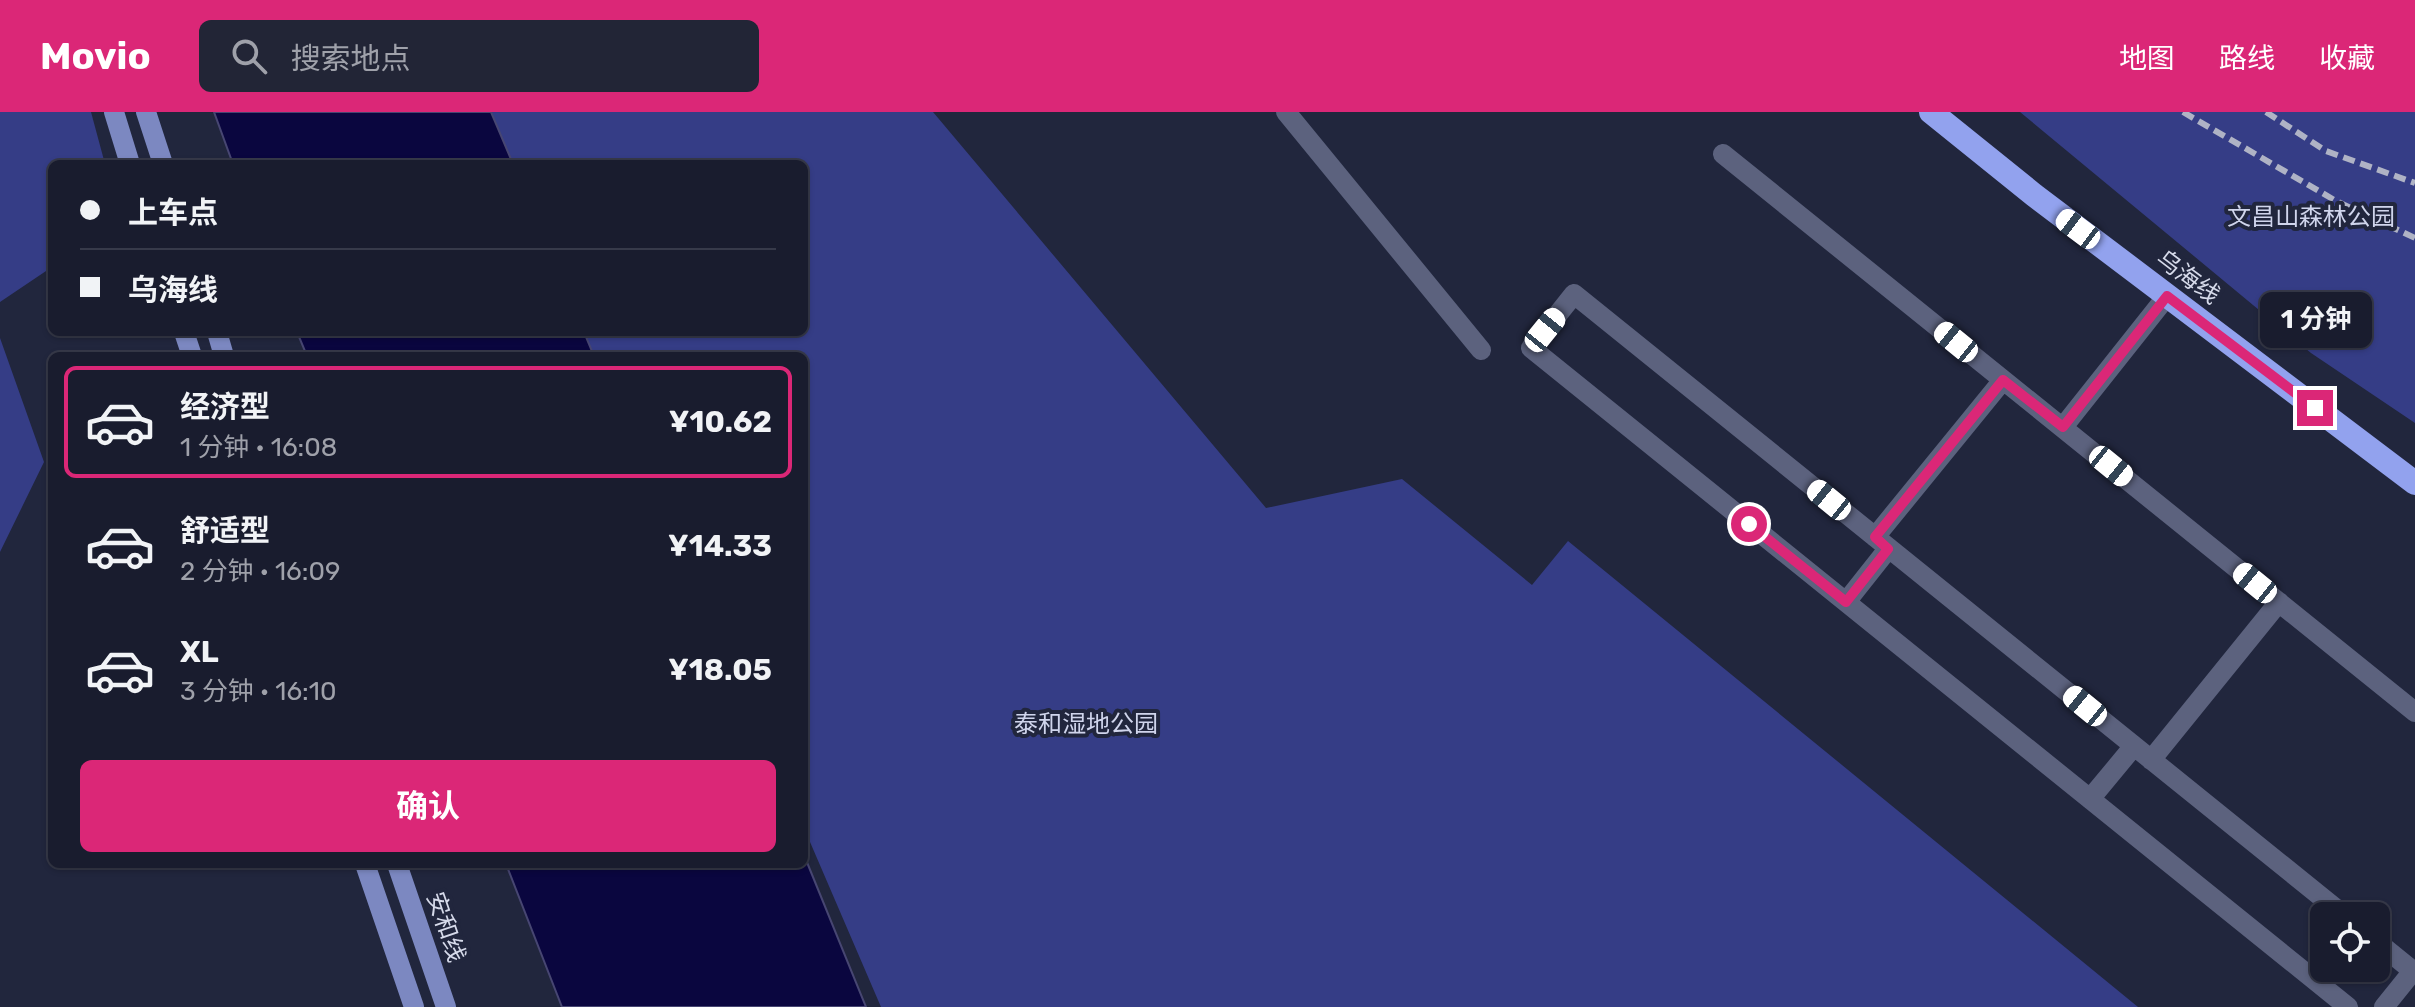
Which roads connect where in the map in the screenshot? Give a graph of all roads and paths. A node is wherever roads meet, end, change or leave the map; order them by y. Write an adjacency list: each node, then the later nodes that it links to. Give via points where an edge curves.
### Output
1 (114, 112): 6 (main road)
2 (146, 112): 7 (main road)
3 (1286, 112): 9 (street)
4 (1931, 112): 8 (highway, 乌海线)
5 (1723, 154): 10 (street)
6 (129, 160)
7 (162, 160)
8 (2167, 296): 11 (street); 12 (highway, 乌海线)
9 (1481, 350)
10 (2003, 380): 11 (street); 13 (street)
11 (2063, 427): 15 (street)
12 (2415, 483)
13 (1882, 543): 14 (street); 14 (street, via 1574,294 1531,348); 17 (street)
14 (1846, 602): 19 (street)
15 (2279, 602): 16 (street); 18 (street)
16 (2415, 712)
17 (2134, 746): 18 (street); 19 (street)
18 (2151, 760): 22 (street)
19 (2090, 799): 26 (street)
20 (366, 868): 24 (main road)
21 (398, 868): 25 (main road, 安和线)
22 (2328, 902)
23 (2390, 952): 27 (street, via 2413,971)
24 (414, 1007)
25 (446, 1007)
26 (2348, 1007)
27 (2384, 1007)

